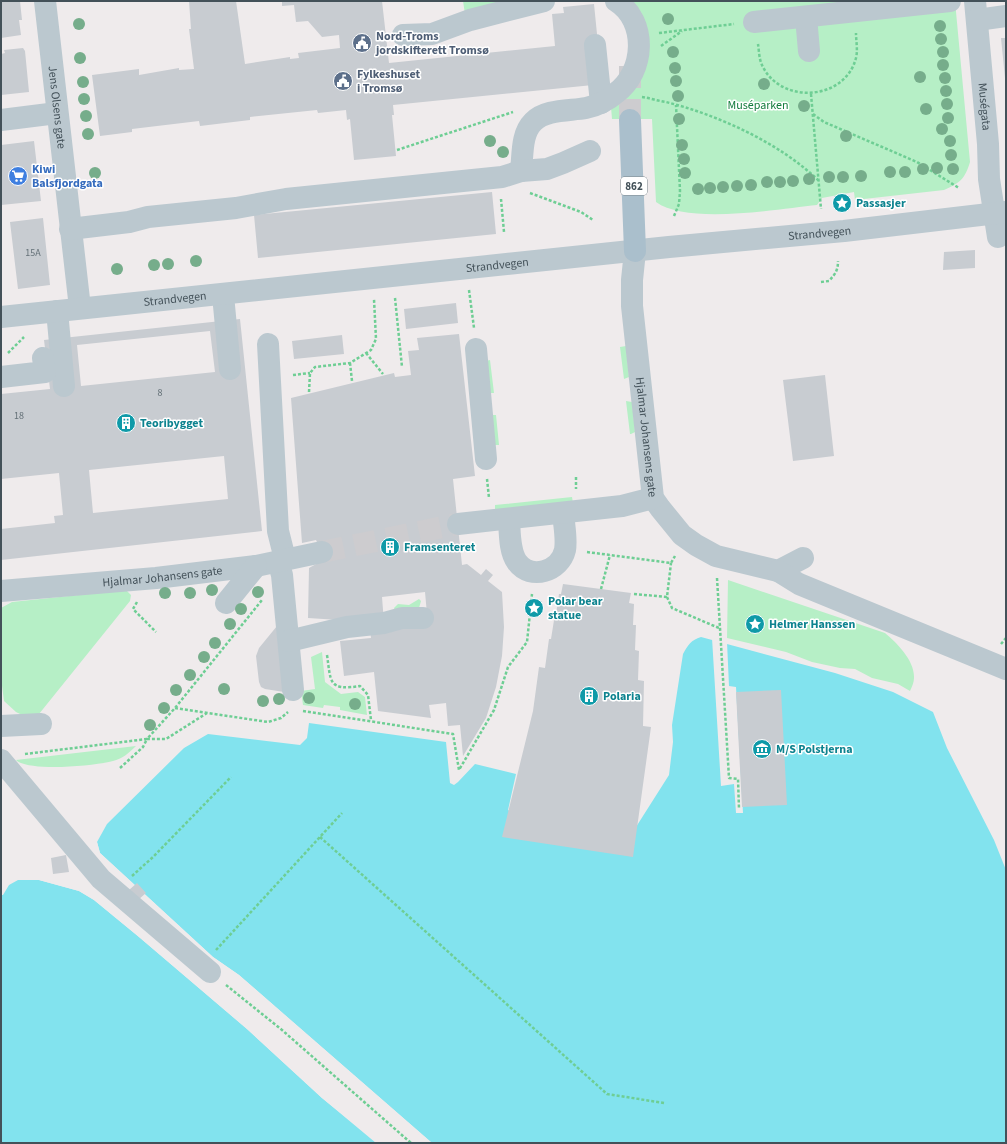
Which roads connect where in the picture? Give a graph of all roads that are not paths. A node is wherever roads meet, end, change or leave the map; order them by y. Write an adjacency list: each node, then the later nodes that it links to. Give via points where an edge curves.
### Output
1 (45, 1): 13 (street, Jens Olsens gate)
2 (544, 1): 9 (street, via 470,20 432,34)
3 (616, 1): 12 (street, via 628,11 638,34 639,53 636,66 627,83)
4 (950, 1): 7 (street)
5 (976, 10): 6 (street); 18 (street, Muségata)
6 (1006, 16)
7 (806, 17): 8 (street); 11 (street)
8 (754, 22)
9 (403, 34)
10 (596, 45): 12 (street)
11 (809, 51)
12 (608, 98): 17 (street, via 587,108 546,115 533,122 525,136)
13 (57, 113): 14 (street); 19 (street, Jens Olsens gate)
14 (1, 120)
15 (630, 120): 21 (main road, 862)
16 (590, 151): 17 (street)
17 (522, 181): 19 (street, via 502,177 286,199 236,208 148,217 129,222)
18 (999, 212): 20 (street, Muségata); 21 (street, Strandvegen, via 844,231)
19 (70, 229): 23 (street, Jens Olsens gate)
20 (998, 237)
21 (636, 251): 22 (street, Strandvegen); 33 (street, Hjalmar Johansens gate, via 632,306)
22 (223, 295): 23 (street, Strandvegen); 29 (street)
23 (80, 308): 24 (street, Strandvegen)
24 (57, 311): 25 (street, Strandvegen); 31 (street)
25 (1, 317)
26 (268, 344): 39 (street)
27 (476, 349): 32 (street)
28 (43, 358): 30 (street, via 45,372)
29 (230, 369)
30 (1, 377)
31 (64, 386)
32 (486, 459)
33 (653, 498): 34 (street, Hjalmar Johansens gate, via 622,506); 41 (street, via 682,535 701,548 716,556)
34 (563, 513): 35 (street, Hjalmar Johansens gate); 35 (street, via 566,543 563,557 552,569 538,572 523,568 514,557)
35 (509, 520): 36 (street, Hjalmar Johansens gate)
36 (458, 524)
37 (322, 552): 39 (street, Hjalmar Johansens gate)
38 (803, 558): 41 (street)
39 (282, 565): 40 (street, Hjalmar Johansens gate); 45 (street)
40 (256, 566): 42 (street, Hjalmar Johansens gate, via 156,578); 43 (street)
41 (778, 571): 46 (street, via 799,584)
42 (1, 591)
43 (226, 603)
44 (423, 618): 45 (street, via 402,618 384,623 347,627)
45 (289, 641): 47 (street)
46 (1006, 669)
47 (292, 700)
48 (41, 724): 49 (street)
49 (1, 726)
50 (9, 757): 51 (street, via 101,879)
51 (212, 963)

